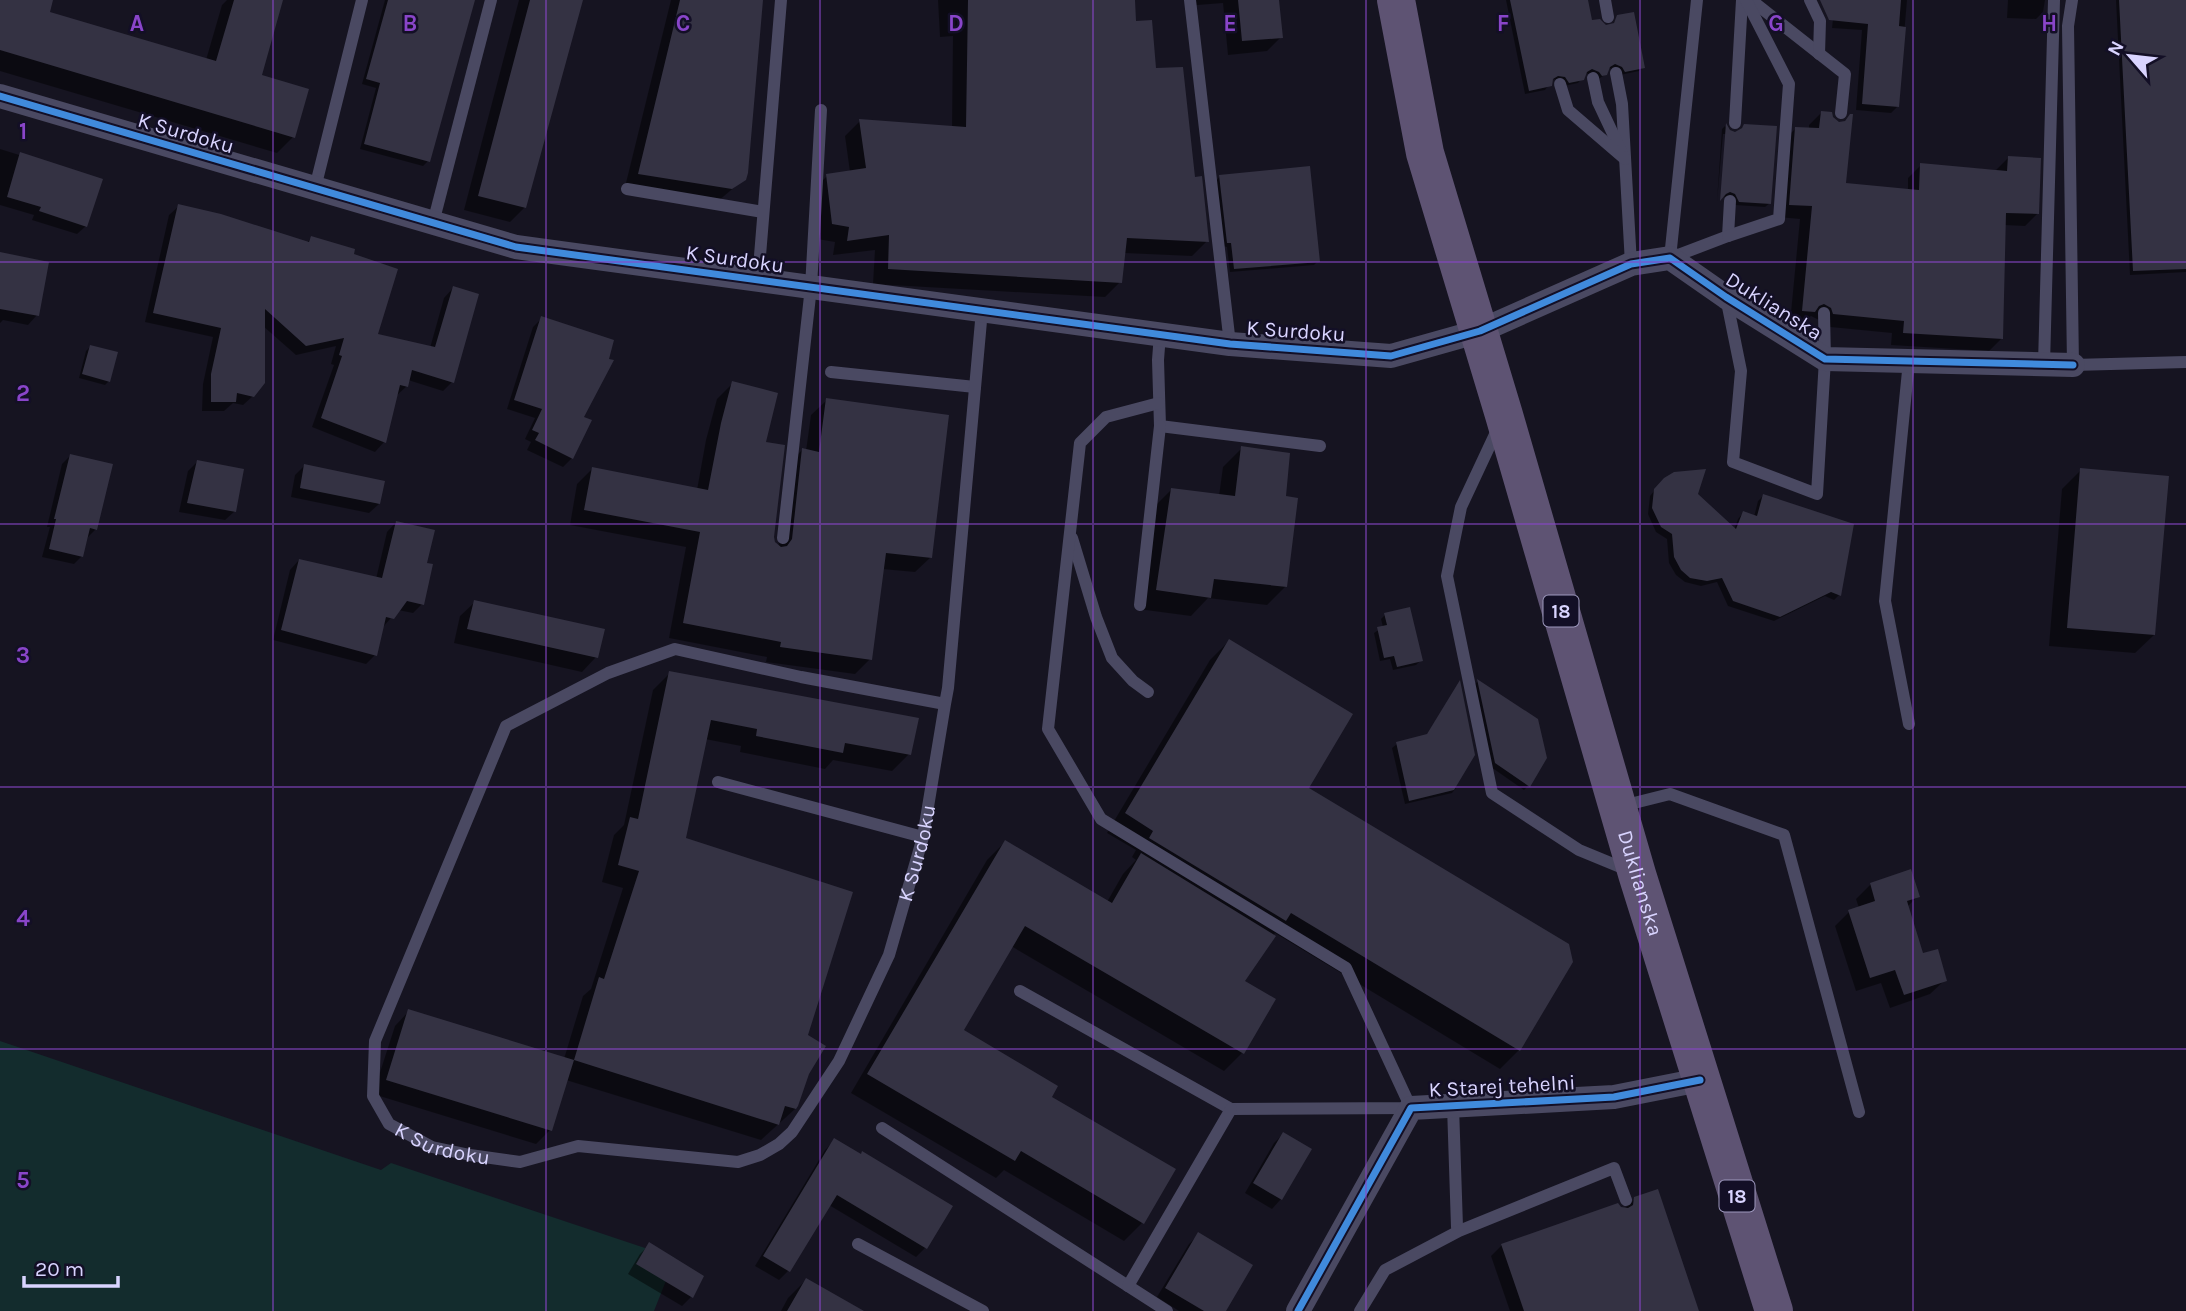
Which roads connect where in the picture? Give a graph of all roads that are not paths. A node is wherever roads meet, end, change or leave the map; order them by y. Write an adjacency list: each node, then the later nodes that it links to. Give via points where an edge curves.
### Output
1 (362, 0): 22 (lane)
2 (491, 0): 26 (lane)
3 (781, 0): 25 (lane, K Surdoku)
4 (1190, 0): 37 (lane)
5 (1396, 0): 35 (main road, Duklianska / 18, via 1425,153)
6 (1697, 0): 28 (lane)
7 (1746, 0): 13 (lane); 20 (lane); 27 (lane, via 1790,84 1779,219)
8 (1810, 0): 13 (lane, via 1820,21)
9 (2054, 0): 41 (lane)
10 (2072, 0): 42 (lane, via 2068,26)
11 (1605, 1): 12 (lane)
12 (1608, 17)
13 (1819, 54): 19 (lane, via 1845,74)
14 (1616, 74): 21 (lane)
15 (1593, 78): 21 (lane, via 1598,102)
16 (1560, 84): 21 (lane, via 1568,110)
17 (0, 96): 22 (street, K Surdoku)
18 (821, 110): 31 (lane)
19 (1841, 113)
20 (1735, 123)
21 (1625, 159): 29 (lane)
22 (315, 188): 26 (street, K Surdoku)
23 (627, 189): 25 (lane)
24 (1730, 201): 27 (lane)
25 (763, 212): 30 (lane, K Surdoku)
26 (433, 223): 30 (street, K Surdoku, via 516,247)
27 (1728, 236): 28 (lane)
28 (1670, 258): 29 (street); 32 (street, Duklianska)
29 (1631, 264): 35 (street)
30 (758, 280): 31 (street, K Surdoku)
31 (811, 287): 33 (street, K Surdoku); 50 (lane)
32 (1726, 297): 38 (street, Duklianska); 38 (lane, Duklianska, via 1741,371 1733,462 1816,494)
33 (982, 310): 36 (street, K Surdoku); 44 (lane, K Surdoku)
34 (1824, 313): 38 (lane)
35 (1480, 331): 37 (street, K Surdoku, via 1391,356); 46 (main road, Duklianska / 18)
36 (1160, 334): 37 (street, K Surdoku); 45 (lane)
37 (1230, 344)
38 (1825, 359): 39 (street, Duklianska)
39 (1909, 361): 41 (street, Duklianska); 54 (lane, via 1885,601)
40 (2186, 362): 42 (lane, Duklianska)
41 (2044, 365): 42 (street, Duklianska)
42 (2073, 365)
43 (831, 372): 44 (lane)
44 (975, 387): 53 (lane, K Surdoku)
45 (1159, 403): 47 (lane); 49 (lane, via 1107,417 1080,443)
46 (1504, 415): 56 (main road, Duklianska / 18); 58 (lane, via 1461,507 1447,576 1492,793 1579,850)
47 (1160, 426): 48 (lane); 51 (lane)
48 (1320, 446)
49 (1070, 531): 52 (lane, via 1112,658); 62 (lane, via 1048,729 1101,820 1346,968)
50 (783, 538)
51 (1140, 605)
52 (1148, 692)
53 (945, 704): 57 (lane, K Surdoku); 57 (lane, K Surdoku, via 674,649 608,673 506,726 375,1041 373,1096 389,1124 432,1147 470,1156 520,1162 578,1146 738,1162 760,1155 792,1132 839,1061 889,955)
54 (1909, 724)
55 (718, 782): 57 (lane)
56 (1618, 807): 58 (main road, Duklianska / 18); 64 (lane, via 1670,793 1784,835)
57 (923, 837)
58 (1637, 874): 60 (main road, Duklianska / 18)
59 (1020, 991): 63 (lane)
60 (1700, 1080): 61 (street, K Starej tehelni, via 1614,1097); 74 (main road, Duklianska / 18)
61 (1453, 1106): 62 (street, K Starej tehelni); 67 (lane)
62 (1411, 1108): 63 (lane); 72 (street, K Starej tehelni)
63 (1231, 1109): 69 (lane)
64 (1859, 1112)
65 (882, 1128): 69 (lane)
66 (1626, 1200): 73 (lane, via 1614,1168 1492,1217 1385,1270)
67 (1457, 1227)
68 (858, 1244): 70 (lane)
69 (1128, 1286): 71 (lane)
70 (983, 1311)
71 (1167, 1311)
72 (1298, 1311)
73 (1360, 1311)
74 (1774, 1311)

